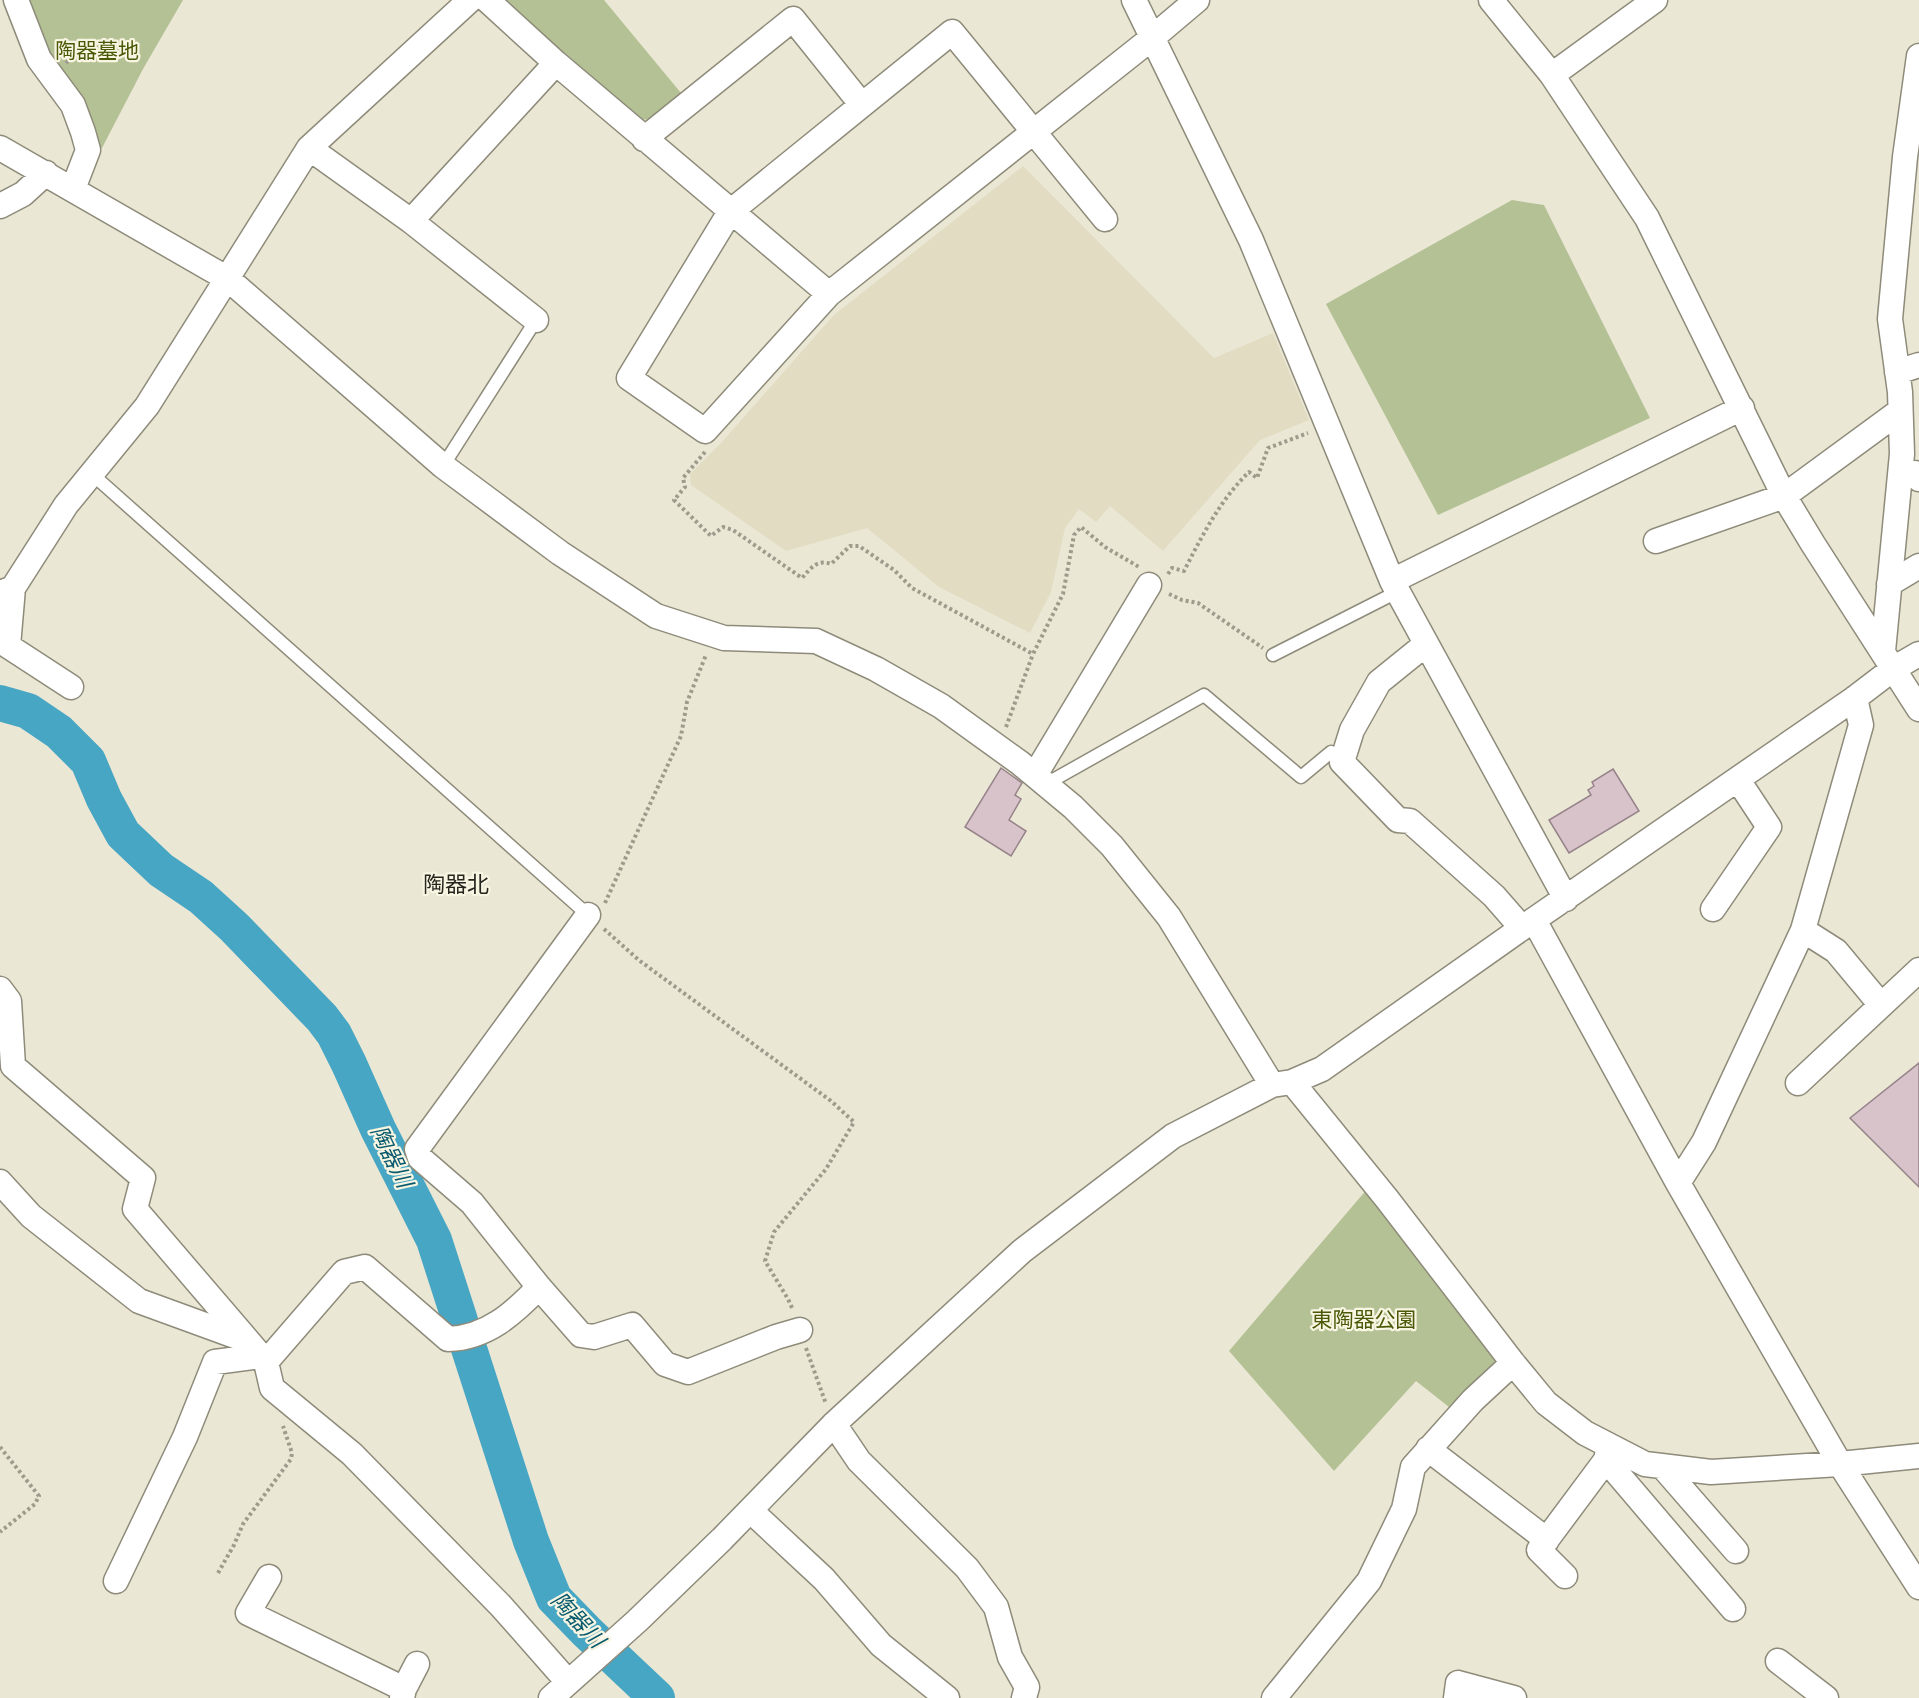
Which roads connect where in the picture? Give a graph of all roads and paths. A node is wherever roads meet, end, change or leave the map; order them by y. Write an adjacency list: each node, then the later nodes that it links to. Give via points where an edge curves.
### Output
1 (16, 0): 18 (street, via 39,59 73,105 83,132 88,150)
2 (470, 0): 16 (street)
3 (487, 0): 10 (street)
4 (1134, 0): 8 (street)
5 (1197, 0): 8 (street)
6 (1491, 0): 11 (street)
7 (1655, 0): 11 (street)
8 (1152, 38): 13 (street); 29 (street, via 1251,240)
9 (1919, 56): 26 (street, via 1890,319)
10 (556, 63): 14 (street); 22 (street)
11 (1552, 75): 27 (street, via 1647,218)
12 (862, 105): 13 (street, via 952,32); 14 (street, via 793,19); 20 (street)
13 (1034, 131): 21 (street); 24 (street)
14 (644, 139): 20 (street)
15 (0, 148): 17 (street)
16 (309, 148): 22 (street); 23 (street)
17 (46, 173): 18 (street); 19 (street, via 24,194)
18 (73, 189): 23 (street)
19 (0, 206)
20 (730, 212): 24 (street); 24 (street, via 629,378 705,431)
21 (1104, 219)
22 (411, 221): 25 (street)
23 (228, 279): 31 (street); 32 (street, via 147,406)
24 (829, 294)
25 (536, 320): 31 (lane)
26 (1908, 368): 28 (street)
27 (1742, 408): 33 (street); 38 (street)
28 (1900, 411): 33 (street); 37 (street, via 1902,454)
29 (1328, 426): 36 (path, via 1268,448 1257,478 1249,472 1234,486 1184,571 1172,568); 38 (street)
30 (705, 452): 42 (path, via 684,478 685,488 674,500 711,536 723,527 733,530 802,578 814,564 831,564 850,546 859,546 912,588)
31 (443, 466): 40 (street, via 560,553 656,616)
32 (92, 474): 39 (street); 55 (lane)
33 (1784, 496): 34 (street); 45 (street)
34 (1656, 541)
35 (1919, 566): 37 (street)
36 (1152, 578): 42 (path, via 1081,527 1074,535 1064,594); 44 (path, via 1182,600 1198,603); 51 (street)
37 (1889, 584): 45 (street)
38 (1394, 586): 41 (street); 44 (lane)
39 (7, 590): 46 (street, via 8,646)
40 (715, 634): 49 (street, via 724,638 816,642 885,674); 55 (path, via 687,702 681,736)
41 (1426, 644): 50 (street, via 1379,682 1352,730); 53 (street)
42 (1034, 654): 49 (path)
43 (1919, 654): 45 (street)
44 (1273, 655)
45 (1888, 660): 47 (street); 48 (street)
46 (71, 687)
47 (1855, 698): 52 (street); 57 (street, via 1861,725)
48 (1919, 709)
49 (998, 747): 51 (street)
50 (1342, 762): 51 (lane, via 1331,752 1301,777 1204,694); 56 (street, via 1398,820 1410,821)
51 (1040, 780): 61 (street, via 1112,846 1169,917)
52 (1737, 780): 53 (street); 54 (street, via 1769,827)
53 (1566, 899): 56 (street)
54 (1713, 909)
55 (594, 915): 65 (street, via 417,1149 420,1158 472,1203); 66 (path, via 640,961 854,1122 826,1169 774,1232 765,1261 788,1299)
56 (1528, 924): 61 (street, via 1323,1069); 64 (street)
57 (1803, 930): 60 (street, via 1836,951); 64 (street, via 1704,1142)
58 (1919, 970): 60 (street)
59 (0, 989): 67 (street, via 9,1001 13,1066 143,1178 135,1209)
60 (1881, 1005): 62 (street)
61 (1282, 1083): 68 (street, via 1387,1199); 70 (street, via 1173,1136 1022,1251)
62 (1798, 1083)
63 (0, 1182): 67 (street, via 31,1216 139,1301)
64 (1678, 1183): 75 (street)
65 (539, 1287): 66 (street, via 581,1335 594,1337 632,1325 665,1364 688,1372); 67 (street, via 511,1316 469,1336 448,1338 365,1267 344,1272)
66 (800, 1330): 70 (path)
67 (258, 1353): 69 (street, via 272,1388); 84 (street, via 216,1362)
68 (1513, 1364): 72 (street); 73 (street, via 1546,1403)
69 (287, 1400): 81 (path, via 280,1419 291,1459 243,1524); 89 (street, via 352,1454 501,1606)
70 (834, 1424): 77 (street); 93 (street, via 860,1461 967,1568 996,1606 1010,1657 1027,1687)
71 (0, 1447): 78 (path, via 39,1496 35,1504)
72 (1428, 1449): 79 (street); 94 (street, via 1413,1467 1404,1509 1369,1581)
73 (1607, 1453): 76 (street); 79 (street); 86 (street)
74 (1919, 1456): 75 (street)
75 (1840, 1464): 76 (street, via 1711,1472); 85 (street)
76 (1662, 1467): 80 (street)
77 (751, 1511): 89 (street); 92 (street, via 824,1579 881,1645)
78 (0, 1532)
79 (1547, 1540): 83 (street, via 1539,1550)
80 (1736, 1551)
81 (218, 1573)
82 (268, 1576): 90 (street, via 248,1613)
83 (1565, 1576)
84 (116, 1581)
85 (1919, 1587)
86 (1733, 1609)
87 (1778, 1661): 91 (street)
88 (417, 1664): 90 (street)
89 (560, 1690)
90 (403, 1694)
91 (1813, 1694)
92 (947, 1698)
93 (1024, 1698)
94 (1274, 1698)
95 (1456, 1698): 96 (street, via 1458,1683)
96 (1514, 1698)

